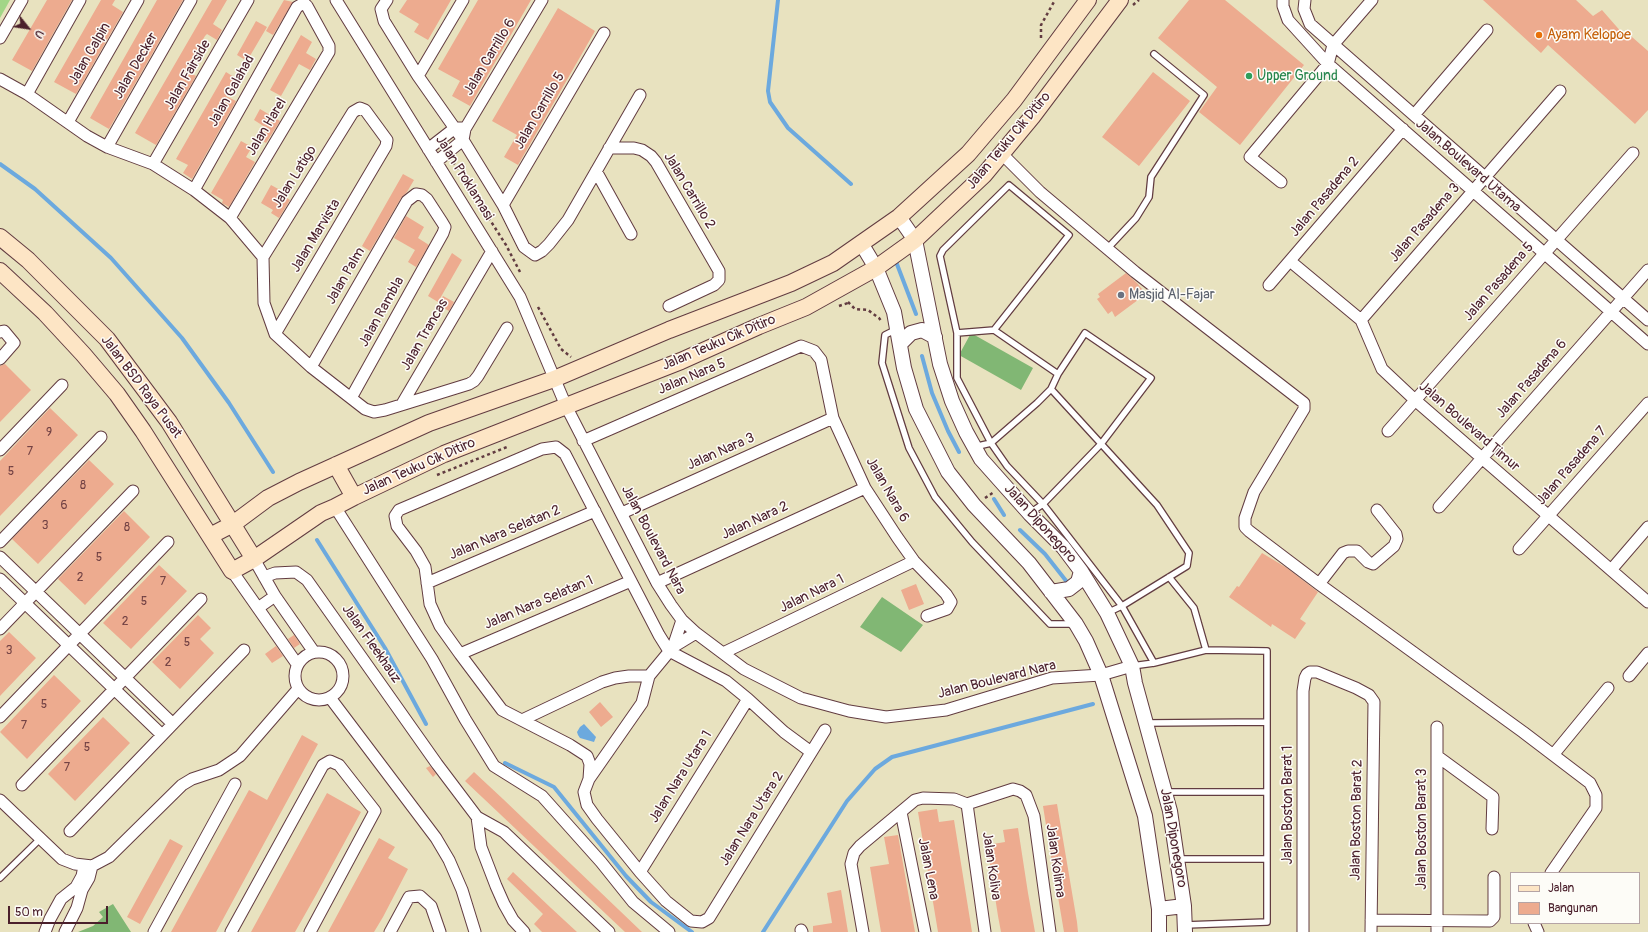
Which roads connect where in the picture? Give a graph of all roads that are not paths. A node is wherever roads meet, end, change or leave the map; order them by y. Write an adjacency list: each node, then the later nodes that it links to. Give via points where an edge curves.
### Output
1 (22, 0): 18 (street)
2 (80, 0): 25 (street)
3 (138, 0): 29 (street, Jalan Calpin)
4 (191, 0): 32 (street, Jalan Decker)
5 (248, 0): 38 (street, Jalan Fairside)
6 (336, 0): 34 (street, Jalan Proklamasi)
7 (463, 0): 22 (street)
8 (542, 0): 31 (street, Jalan Carrillo 6)
9 (1088, 0): 46 (main road, Jalan Teuku Cik Ditiro, via 1014,100 968,154)
10 (1120, 0): 36 (main road, Jalan Teuku Cik Ditiro)
11 (1283, 0): 21 (street, Jalan Boulevard Utama, via 1288,20)
12 (1305, 0): 19 (street, Jalan Boulevard Utama, via 1304,9 1310,24)
13 (1372, 0): 19 (street)
14 (384, 5): 22 (street, via 384,21)
15 (297, 7): 42 (street, Jalan Galahad); 47 (street, Jalan Harel, via 304,4 307,6 329,46 329,52)
16 (1487, 30): 28 (street)
17 (604, 33): 45 (street, Jalan Carrillo 5)
18 (0, 38)
19 (1333, 44): 21 (street); 28 (street, Jalan Boulevard Utama)
20 (1154, 54): 53 (lane, via 1204,95 1151,177 1149,197 1136,218)
21 (1328, 64): 30 (street, Jalan Boulevard Utama); 41 (street, via 1250,157)
22 (418, 76): 31 (street)
23 (0, 79): 25 (street)
24 (1560, 91): 40 (street, Jalan Pasadena 3)
25 (27, 94): 29 (street)
26 (640, 95): 33 (street)
27 (353, 112): 56 (street, Jalan Latigo); 72 (street, Jalan Marvista, via 360,108 365,110 387,140 386,146)
28 (1414, 115): 40 (street, Jalan Boulevard Utama)
29 (68, 122): 32 (street)
30 (1403, 129): 43 (street, Jalan Boulevard Utama); 57 (street, Jalan Pasadena 2)
31 (461, 132): 34 (street); 37 (street, via 448,152); 45 (street)
32 (107, 147): 38 (street)
33 (609, 148): 39 (street); 63 (street, Jalan Carrillo 2, via 634,148 651,156 719,271 718,280 714,285)
34 (428, 149): 37 (street, Jalan Proklamasi)
35 (1633, 153): 51 (street, Jalan Pasadena 5)
36 (1002, 154): 50 (main road, Jalan Teuku Cik Ditiro); 53 (street, via 1040,192)
37 (436, 162): 54 (street, Jalan Proklamasi)
38 (153, 164): 42 (street)
39 (596, 171): 45 (street, via 568,220 542,251 535,255 524,247); 48 (street)
40 (1485, 177): 43 (street, Jalan Pasadena 3); 51 (street, Jalan Boulevard Utama)
41 (1281, 182)
42 (194, 190): 47 (street)
43 (1473, 191): 55 (street, Jalan Boulevard Utama); 65 (street, Jalan Pasadena 3)
44 (407, 201): 78 (street, Jalan Palm); 83 (street, Jalan Rambla, via 416,194 422,195 445,227)
45 (503, 205)
46 (899, 216): 50 (street, Jalan Diponegoro); 52 (main road, Jalan Teuku Cik Ditiro)
47 (230, 218): 56 (street)
48 (631, 234)
49 (0, 237): 109 (main road, Jalan BSD Raya Pusat, via 28,260 108,339 169,422)
50 (915, 240): 58 (main road, Jalan Teuku Cik Ditiro); 73 (street, Jalan Diponegoro)
51 (1556, 240): 55 (street, Jalan Pasadena 5); 62 (street, Jalan Boulevard Utama)
52 (861, 243): 58 (street, Jalan Diponegoro); 80 (main road, Jalan Teuku Cik Ditiro, via 833,263 791,283 669,330)
53 (1107, 249): 127 (street, via 1304,403 1304,409 1254,492 1245,524 1249,532)
54 (492, 251): 80 (street, Jalan Proklamasi, via 520,297); 86 (street, Jalan Trancas)
55 (1544, 253): 64 (street, Jalan Boulevard Utama); 84 (street, Jalan Pasadena 5)
56 (263, 257): 72 (street, via 264,303)
57 (1290, 261): 61 (street, Jalan Pasadena 2); 65 (street, Jalan Boulevard Timur)
58 (876, 268): 67 (street, Jalan Diponegoro); 87 (main road, Jalan Teuku Cik Ditiro, via 806,306 681,361)
59 (1648, 270): 62 (street, Jalan Pasadena 6)
60 (0, 272): 111 (main road, Jalan BSD Raya Pusat, via 45,313 117,394)
61 (1269, 285)
62 (1623, 298): 64 (street, Jalan Pasadena 6); 66 (street, Jalan Boulevard Utama)
63 (669, 306)
64 (1611, 312): 75 (street, Jalan Boulevard Utama); 96 (street, Jalan Pasadena 6)
65 (1361, 320): 84 (street, Jalan Boulevard Timur, via 1382,369)
66 (1648, 320)
67 (897, 325): 74 (street, Jalan Diponegoro); 139 (lane, via 885,335 882,363 909,448 935,497 972,542 1050,624)
68 (507, 328): 86 (street, via 474,381)
69 (994, 330): 71 (lane); 71 (lane, via 1069,234 1009,184 940,256); 79 (lane)
70 (0, 332): 77 (street, via 4,331 14,343)
71 (957, 333): 92 (lane, via 957,378)
72 (275, 334): 78 (street)
73 (935, 337): 74 (street, via 922,330 911,333); 94 (street, Jalan Diponegoro, via 940,364 952,401)
74 (900, 344): 129 (street, Jalan Diponegoro, via 916,409 948,472 974,505 1029,563)
75 (1648, 344)
76 (814, 351): 88 (street, Jalan Nara 6, via 821,360); 91 (street, Jalan Nara 5, via 801,346)
77 (0, 359)
78 (311, 367): 83 (street)
79 (1058, 374): 82 (lane); 93 (lane, via 1085,333 1151,378)
80 (554, 379): 87 (street, Jalan Proklamasi); 97 (main road, Jalan Teuku Cik Ditiro, via 429,423)
81 (62, 385): 95 (street)
82 (1051, 389): 92 (lane); 93 (lane)
83 (351, 398): 86 (street, via 365,409 374,412)
84 (1415, 400): 89 (street, Jalan Pasadena 5); 96 (street, Jalan Boulevard Timur)
85 (1648, 403): 108 (street, Jalan Pasadena 7)
86 (402, 404)
87 (566, 406): 91 (street, Jalan Boulevard Nara); 100 (main road, Jalan Teuku Cik Ditiro, via 444,454)
88 (833, 418): 98 (street, Jalan Nara 6); 106 (street, Jalan Nara 3)
89 (1388, 430)
90 (101, 437): 112 (street)
91 (583, 441): 106 (street, Jalan Boulevard Nara)
92 (991, 443): 94 (lane); 101 (lane, via 1007,466)
93 (1101, 444): 101 (lane); 122 (lane, via 1157,505 1189,554 1187,566)
94 (974, 447): 107 (street, Jalan Diponegoro, via 981,459)
95 (0, 450)
96 (1482, 458): 103 (street, Jalan Pasadena 6); 108 (street, Jalan Boulevard Timur)
97 (336, 465): 100 (main road); 109 (main road, Jalan Teuku Cik Ditiro, via 268,498)
98 (865, 488): 117 (street, Jalan Nara 6); 126 (street, Jalan Nara 2)
99 (133, 491): 128 (street)
100 (354, 497): 102 (main road, Jalan Teuku Cik Ditiro)
101 (1043, 504): 107 (lane); 134 (lane)
102 (335, 507): 116 (main road, Jalan Teuku Cik Ditiro); 211 (street, via 432,659 494,766 542,796 602,862 633,902)
103 (1439, 507)
104 (1377, 510): 127 (street, via 1396,534 1394,546 1373,564 1356,551 1344,553)
105 (595, 511): 124 (street); 125 (street, Jalan Nara Selatan 2); 125 (street, via 565,454 556,447 542,449 399,510 395,516 397,526 425,567)
106 (622, 513): 126 (street, Jalan Boulevard Nara)
107 (1030, 514): 120 (street, Jalan Diponegoro, via 1063,546)
108 (1548, 516): 114 (street, Jalan Pasadena 7); 118 (street, Jalan Boulevard Timur)
109 (232, 524): 111 (main road, Jalan Teuku Cik Ditiro); 116 (main road, Jalan BSD Raya Pusat)
110 (1648, 527): 118 (street)
111 (210, 536): 119 (main road, Jalan BSD Raya Pusat)
112 (0, 542)
113 (168, 542): 142 (street)
114 (1518, 549)
115 (0, 557): 128 (street)
116 (254, 559): 119 (main road, Jalan Teuku Cik Ditiro); 121 (street)
117 (914, 562): 137 (street, Jalan Nara 6, via 951,602 946,609); 148 (street, Jalan Nara 1)
118 (1611, 570): 132 (street, Jalan Boulevard Timur)
119 (232, 571): 135 (street)
120 (1081, 571): 129 (street, via 1078,582 1069,589); 136 (street, Jalan Diponegoro)
121 (264, 577): 130 (street); 183 (street, Jalan Fleekhauz, via 296,572 307,580)
122 (1169, 577): 134 (lane); 146 (lane, via 1194,608)
123 (0, 579): 133 (street)
124 (631, 581): 144 (street, via 660,636); 150 (street, Jalan Nara Selatan 1)
125 (427, 583): 150 (street, via 430,604 440,626)
126 (657, 583): 138 (street, Jalan Boulevard Nara)
127 (1318, 584): 173 (street)
128 (36, 592): 133 (street); 142 (street)
129 (1051, 592): 139 (street, Jalan Diponegoro)
130 (275, 596): 135 (street); 147 (street)
131 (201, 600): 157 (street)
132 (1648, 602)
133 (25, 603): 140 (street); 143 (street)
134 (1122, 606): 136 (lane); 151 (lane)
135 (258, 608): 152 (street)
136 (1107, 613): 153 (street, Jalan Diponegoro)
137 (927, 616)
138 (682, 620): 141 (street, Jalan Boulevard Nara); 144 (street)
139 (1076, 624): 154 (street, Jalan Diponegoro)
140 (0, 629)
141 (696, 633): 144 (street); 148 (street, Jalan Boulevard Nara)
142 (80, 634): 143 (street); 157 (street)
143 (69, 645): 159 (street); 164 (street)
144 (671, 649): 155 (street); 162 (street, via 726,681)
145 (244, 650): 168 (street)
146 (1206, 650): 151 (lane); 166 (lane, via 1266,651)
147 (314, 652): 152 (street, via 304,656); 161 (street, via 330,654 336,658 343,672 341,687)
148 (723, 653): 154 (street, Jalan Boulevard Nara, via 744,669 802,698 849,711 886,717 946,710 1052,678)
149 (1648, 653): 156 (street)
150 (460, 654): 165 (street, via 502,710)
151 (1154, 663): 153 (lane)
152 (297, 664): 160 (street, via 294,674)
153 (1132, 666): 154 (street, Jalan Boulevard Nara); 167 (street, Jalan Diponegoro)
154 (1101, 675): 197 (street, Jalan Diponegoro, via 1145,816)
155 (649, 676): 165 (street, via 629,676 602,682); 175 (street, via 642,703)
156 (1629, 676)
157 (126, 678): 159 (street); 168 (street)
158 (1608, 688): 173 (street)
159 (115, 689): 171 (street); 177 (street)
160 (300, 692): 161 (street, via 315,701); 189 (street, via 240,756 219,770 182,785 109,857)
161 (331, 699): 208 (street, via 436,838 462,890)
162 (748, 699): 172 (street, via 784,732); 190 (street, Jalan Nara Utara 1)
163 (1374, 709): 198 (street, Jalan Boston Barat 2); 217 (street, Jalan Boston Barat 1, via 1372,698 1356,688 1317,672 1310,672 1305,678)
164 (0, 717)
165 (522, 720): 175 (street, via 587,756 590,764)
166 (1267, 722): 167 (lane); 179 (lane)
167 (1146, 723): 178 (street, Jalan Diponegoro)
168 (173, 724): 171 (street)
169 (1437, 727): 174 (street, Jalan Boston Barat 3)
170 (825, 730): 172 (street, Jalan Nara Utara 2)
171 (162, 735): 185 (street)
172 (811, 752): 190 (street, Jalan Nara Utara 2, via 709,918 702,922 691,921 666,901)
173 (1553, 755): 191 (street, via 1590,783 1596,795 1596,808)
174 (1437, 756): 184 (street, via 1493,797); 199 (street, Jalan Boston Barat 3)
175 (589, 779): 190 (street, via 584,792 587,805)
176 (234, 784): 203 (street)
177 (22, 785)
178 (1165, 792): 179 (lane); 188 (street, Jalan Diponegoro)
179 (1267, 792): 187 (lane)
180 (0, 800): 186 (street)
181 (967, 804): 182 (street, via 954,799 923,798 915,800); 214 (street, Jalan Koliva); 215 (street, Jalan Kolima, via 1013,789 1026,795 1034,816)
182 (901, 812): 212 (street, via 854,853 851,868); 213 (street, Jalan Lena)
183 (477, 817): 209 (street, via 481,847 496,886 513,920); 210 (street, via 504,832)
184 (1492, 829)
185 (70, 831)
186 (40, 839): 189 (street, via 62,859); 193 (lane)
187 (1267, 859): 188 (lane); 200 (lane, via 1268,922)
188 (1178, 860): 195 (street, Jalan Diponegoro)
189 (88, 866): 194 (street, via 76,886); 196 (street, via 89,878 82,890)
190 (640, 872)
191 (1552, 872)
192 (1494, 877): 199 (street, via 1494,917 1490,921)
193 (0, 878)
194 (61, 899): 196 (street); 201 (street)
195 (1184, 906): 197 (street); 200 (street, Jalan Diponegoro)
196 (77, 908): 202 (street)
197 (1159, 909): 216 (street, Jalan Diponegoro)
198 (1371, 920): 199 (street); 218 (street, Jalan Boston Barat 2)
199 (1437, 926)
200 (1185, 929)
201 (45, 932)
202 (65, 932)
203 (154, 932)
204 (231, 932): 205 (street, via 323,765 330,761 339,765 375,811)
205 (310, 932)
206 (390, 932): 207 (street, via 409,897 420,896 431,906)
207 (440, 932)
208 (475, 932)
209 (524, 932)
210 (609, 932)
211 (669, 932)
212 (863, 932)
213 (925, 932)
214 (985, 932)
215 (1050, 932)
216 (1159, 932)
217 (1303, 932)
218 (1371, 932)

